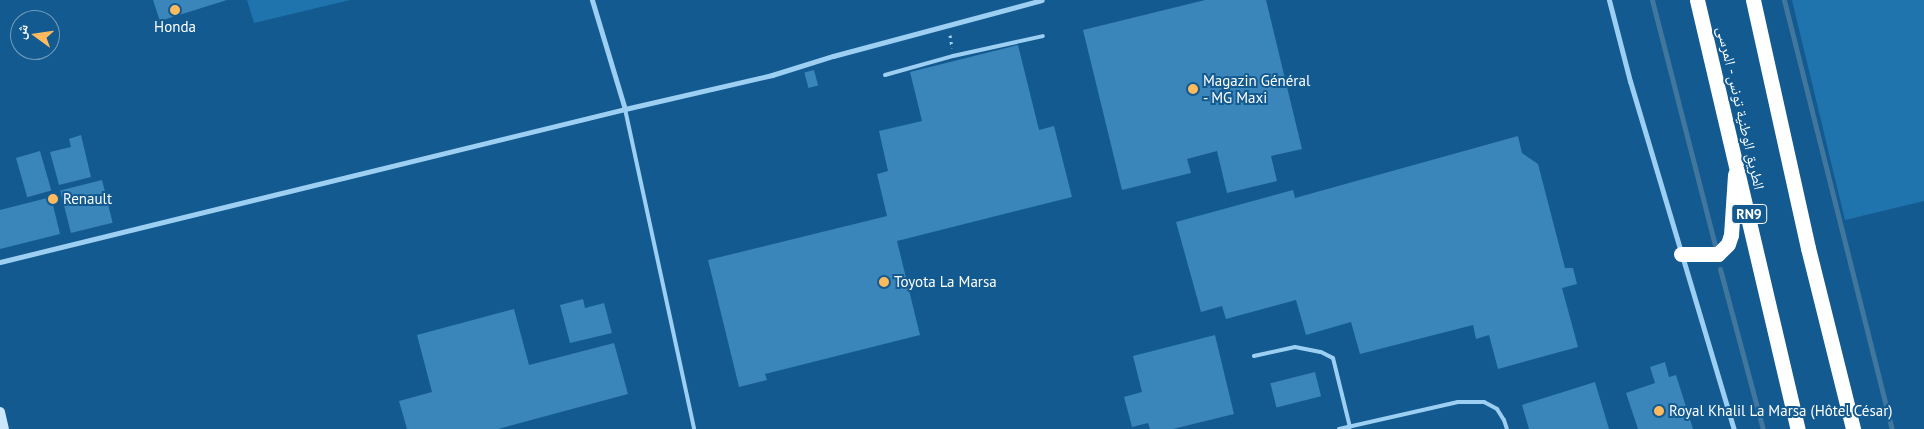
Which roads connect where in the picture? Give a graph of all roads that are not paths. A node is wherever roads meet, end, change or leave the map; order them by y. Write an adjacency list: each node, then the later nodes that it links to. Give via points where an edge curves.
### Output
1 (592, 0): 8 (street)
2 (1042, 0): 8 (street, via 772,75)
3 (1609, 0): 10 (street)
4 (1698, 0): 9 (highway, الطريق الوطنية تونس - المرسى / RN9)
5 (1753, 0): 21 (highway, via 1808,248)
6 (1043, 36): 7 (lane)
7 (885, 75)
8 (625, 109): 11 (street); 16 (lane)
9 (1736, 158): 10 (highway, via 1728,244 1718,254); 20 (highway, الطريق الوطنية تونس - المرسى / RN9)
10 (1681, 254): 19 (street)
11 (0, 262)
12 (1254, 356): 14 (lane, via 1295,347 1333,358)
13 (0, 412): 15 (street)
14 (1350, 426): 17 (lane); 18 (lane, via 1458,402 1484,402 1497,409)
15 (4, 429)
16 (694, 429)
17 (1339, 429)
18 (1507, 429)
19 (1734, 429)
20 (1798, 429)
21 (1853, 429)

